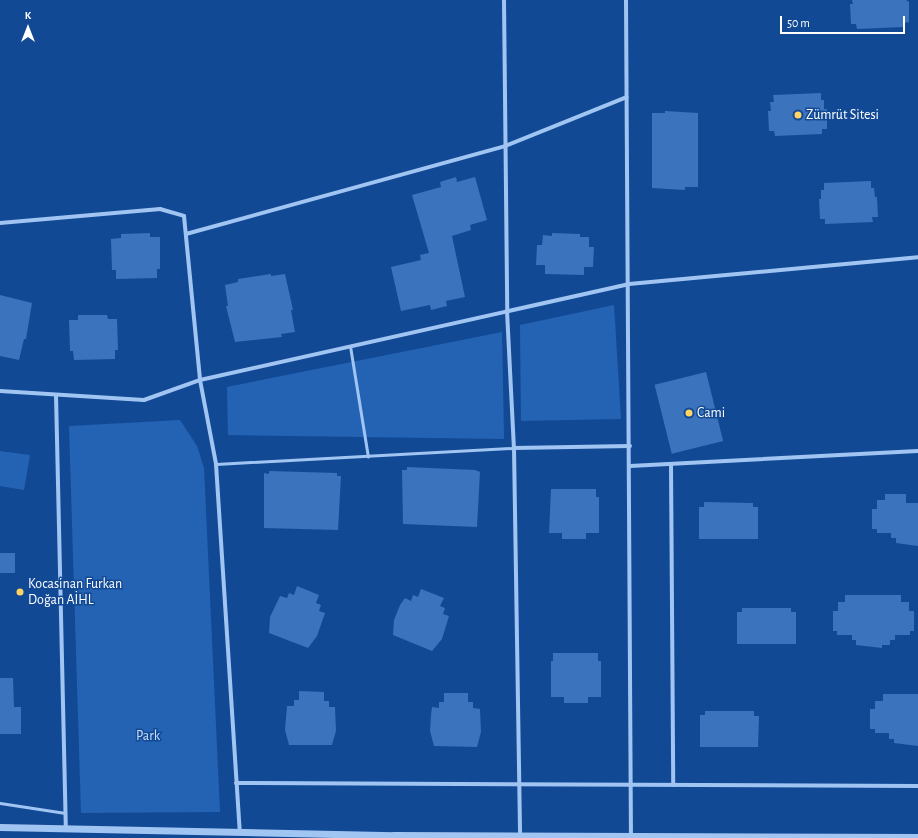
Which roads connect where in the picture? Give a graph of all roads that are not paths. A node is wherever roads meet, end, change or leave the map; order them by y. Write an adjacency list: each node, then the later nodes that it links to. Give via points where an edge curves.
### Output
1 (504, 0): 4 (street)
2 (626, 0): 3 (street)
3 (627, 97): 4 (street); 8 (street)
4 (505, 146): 6 (street); 9 (street)
5 (0, 223): 6 (street, via 160,209 184,216)
6 (186, 234): 11 (street)
7 (918, 257): 8 (street)
8 (629, 284): 9 (street); 14 (street)
9 (507, 312): 10 (street); 15 (street)
10 (350, 346): 11 (street); 17 (lane)
11 (200, 380): 13 (street, via 144,400); 18 (street)
12 (0, 391): 13 (street)
13 (56, 395): 27 (street)
14 (630, 446): 15 (street); 20 (street)
15 (514, 448): 17 (lane); 22 (street)
16 (918, 452): 19 (street)
17 (368, 457): 18 (lane)
18 (216, 464): 21 (street)
19 (670, 464): 20 (street); 24 (street)
20 (630, 466): 23 (street)
21 (236, 783): 22 (street); 30 (street)
22 (518, 784): 23 (street); 31 (street)
23 (632, 785): 24 (street); 32 (street)
24 (673, 785): 25 (street)
25 (918, 786)
26 (0, 803): 27 (lane)
27 (65, 813): 29 (street)
28 (0, 827): 29 (street)
29 (66, 828): 30 (street)
30 (240, 832): 31 (street)
31 (520, 836): 32 (street)
32 (631, 836): 33 (street)
33 (918, 837)

